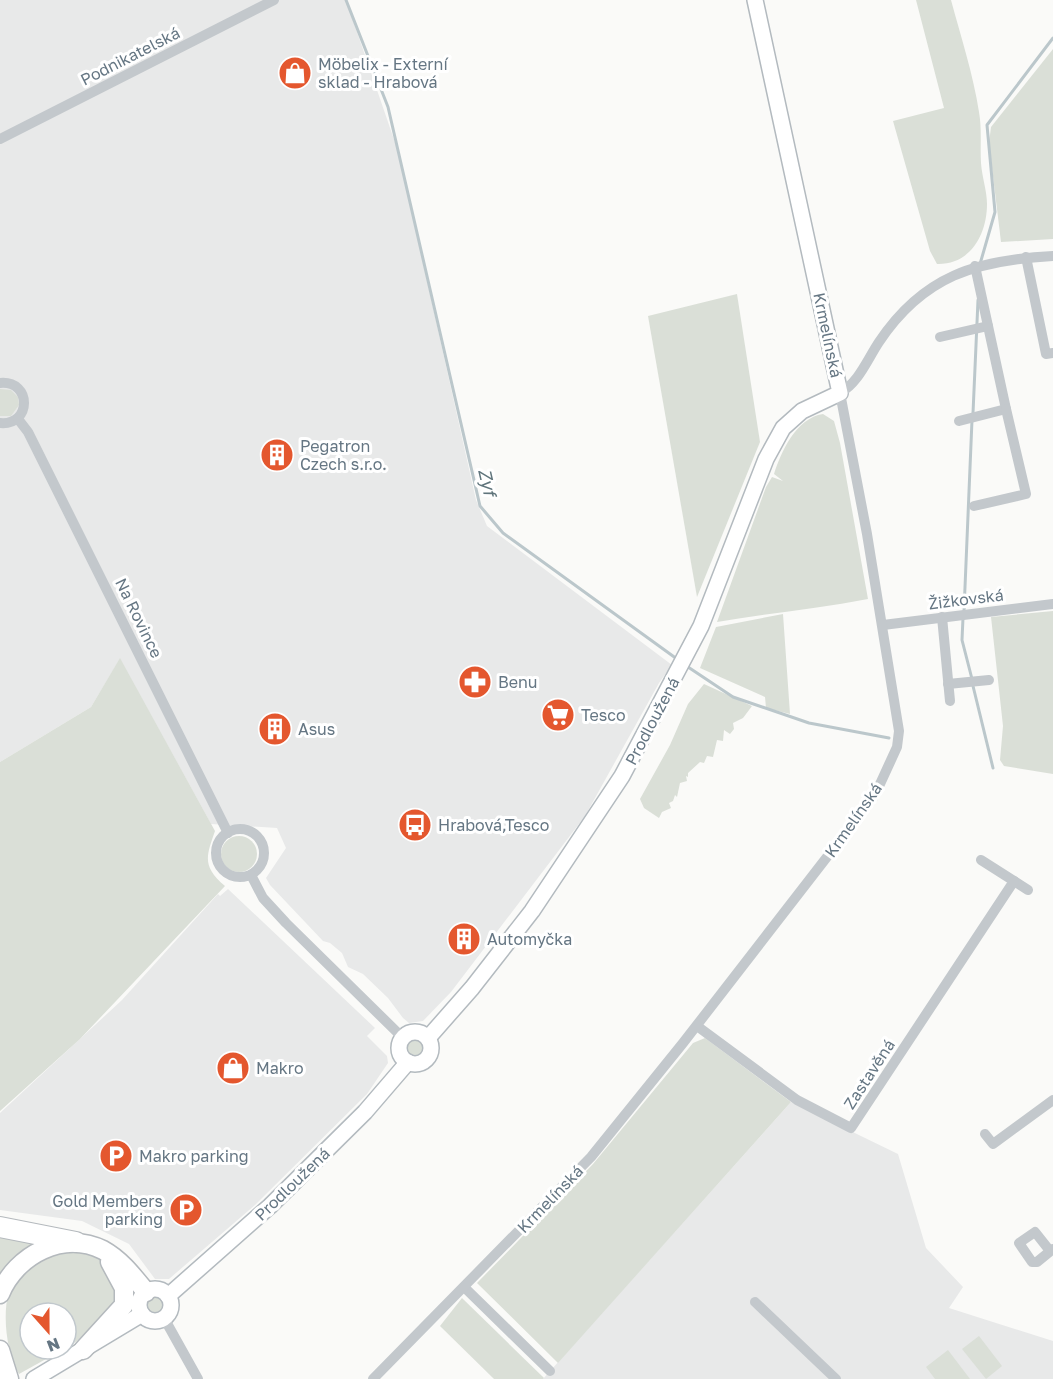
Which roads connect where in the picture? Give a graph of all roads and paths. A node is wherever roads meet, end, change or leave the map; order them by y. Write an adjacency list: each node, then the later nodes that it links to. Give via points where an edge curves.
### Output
1 (273, 0): 3 (street, Podnikatelská)
2 (755, 0): 13 (main road, Krmelínská)
3 (0, 139)
4 (1053, 256): 5 (street)
5 (1026, 257): 6 (street); 9 (street)
6 (975, 266): 7 (street); 13 (street, via 939,282 912,302 885,333 855,381)
7 (988, 326): 10 (street); 14 (street)
8 (1053, 327): 9 (street)
9 (1041, 329): 11 (street, via 1046,354)
10 (940, 337)
11 (1053, 352)
12 (0, 382): 15 (street, via 14,384 23,394 25,407)
13 (840, 393): 21 (street, Krmelínská); 32 (main road, Prodloužená, via 802,411 788,422 773,444 714,596 622,776 560,872 493,962)
14 (1006, 409): 16 (street); 18 (street, via 1026,494)
15 (18, 419): 17 (street); 25 (street, Na Rovince, via 28,432)
16 (959, 421)
17 (0, 423)
18 (974, 506)
19 (1053, 604): 20 (street, Žižkovská)
20 (942, 617): 21 (street, Žižkovská); 23 (street)
21 (883, 625): 30 (street, Krmelínská, via 899,731 890,765 847,833)
22 (989, 680): 23 (street)
23 (948, 684): 24 (street)
24 (950, 701)
25 (228, 832): 27 (street, via 218,845 217,861 227,874); 27 (street, via 247,830 262,843 262,863)
26 (981, 860): 28 (street)
27 (251, 875): 31 (street, via 278,915)
28 (1014, 881): 29 (street); 30 (street, Zastavěná, via 851,1128 796,1100)
29 (1028, 890)
30 (697, 1026): 39 (street, Krmelínská, via 591,1157)
31 (403, 1038): 32 (main road, via 414,1032); 33 (main road, via 400,1053)
32 (428, 1038): 33 (main road, via 428,1058 420,1063)
33 (408, 1062): 42 (main road, Prodloužená, via 365,1112 270,1206)
34 (1053, 1100): 35 (street, via 993,1144)
35 (985, 1134)
36 (0, 1227): 37 (highway)
37 (76, 1242): 38 (highway); 41 (highway, via 44,1249 24,1260 9,1276)
38 (103, 1250): 40 (highway, via 125,1267); 47 (highway, via 126,1297 119,1313)
39 (464, 1287): 49 (street); 53 (street, Krmelínská)
40 (146, 1292): 42 (main road, via 157,1290); 44 (main road, via 139,1303)
41 (0, 1294)
42 (168, 1296): 45 (main road, via 171,1308)
43 (755, 1302): 54 (street)
44 (142, 1314): 45 (main road, via 152,1321); 47 (main road)
45 (164, 1318): 52 (street)
46 (0, 1350): 50 (highway)
47 (83, 1350): 51 (main road)
48 (0, 1370): 50 (highway)
49 (550, 1371)
50 (7, 1379)
51 (34, 1379)
52 (198, 1379)
53 (373, 1379)
54 (836, 1379)

